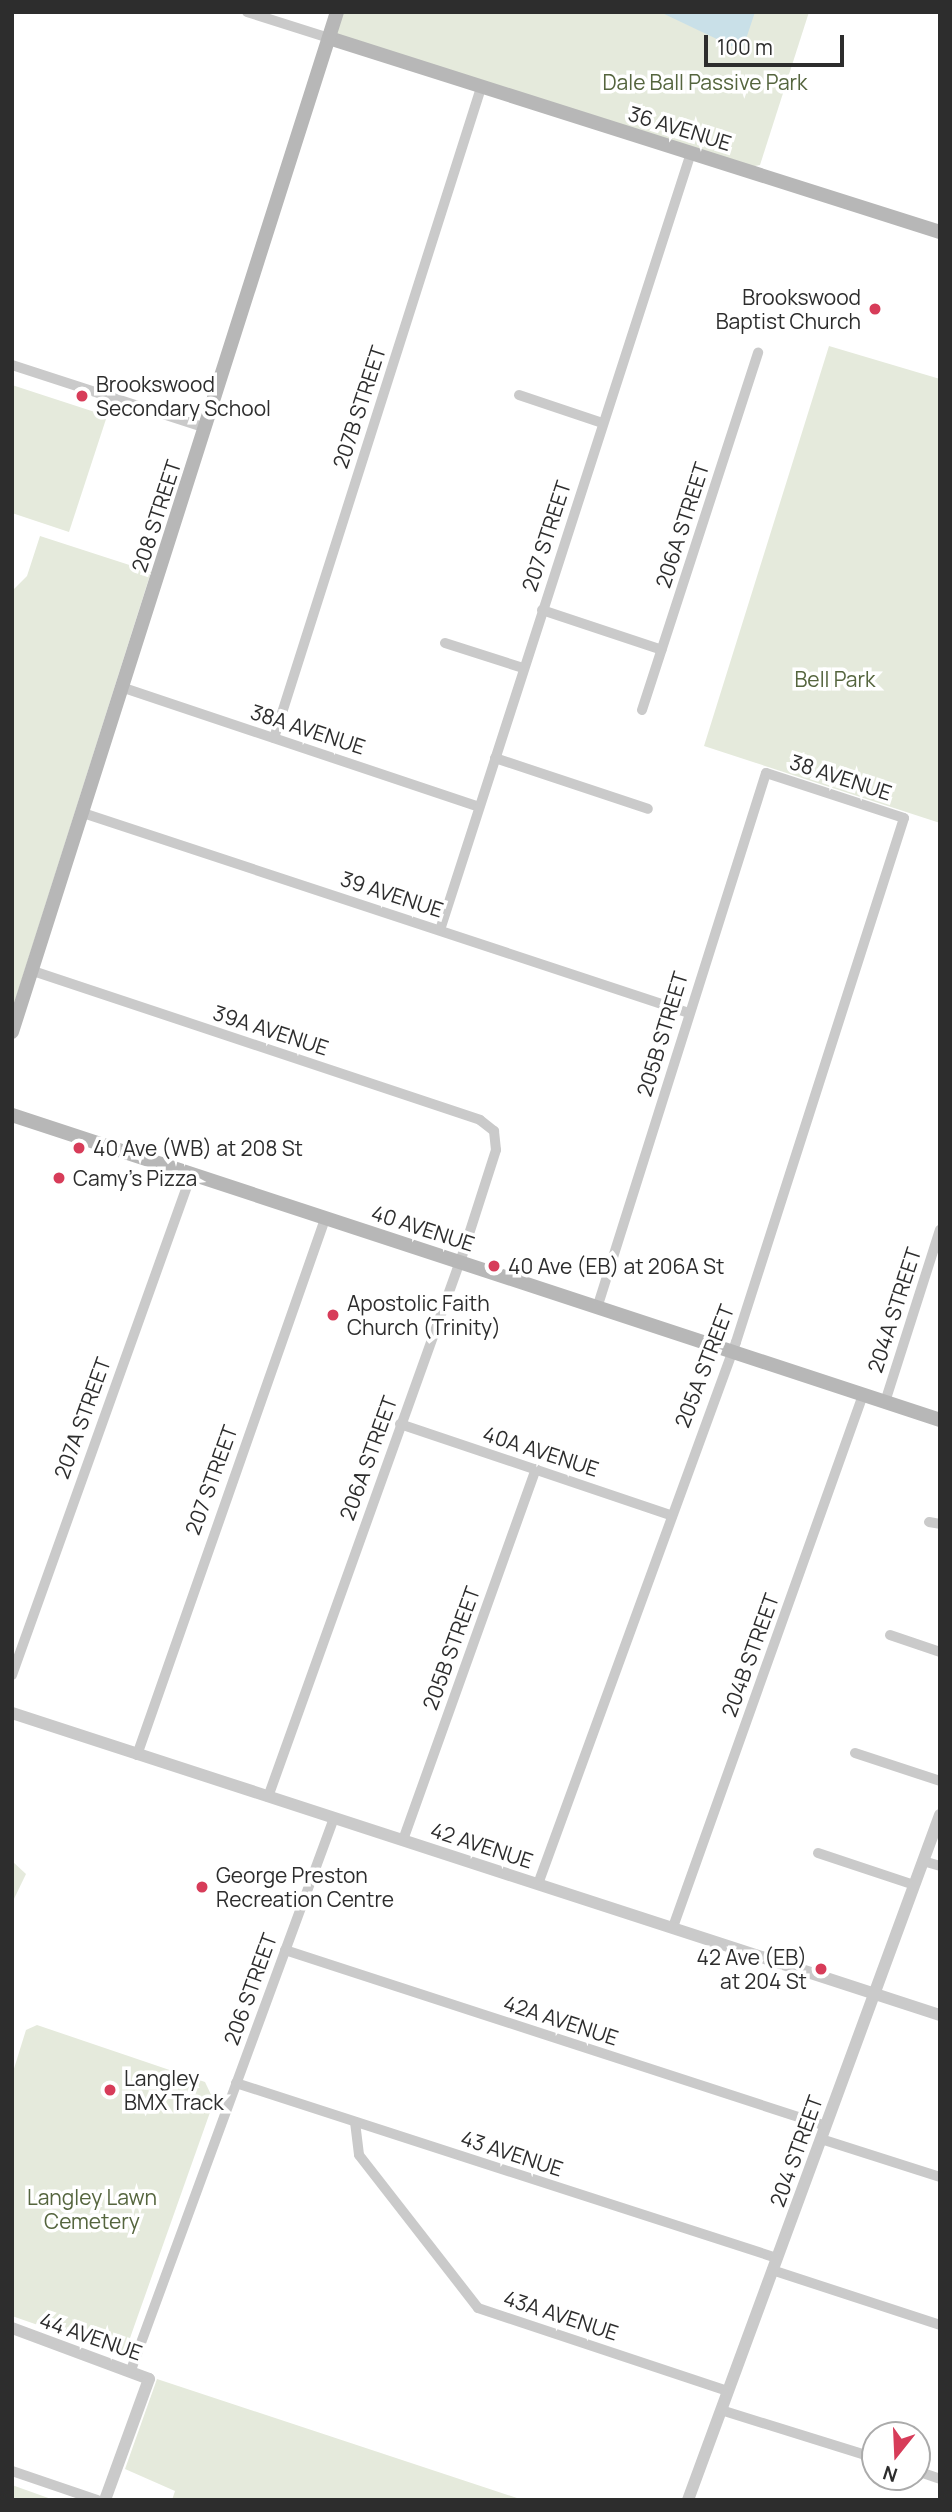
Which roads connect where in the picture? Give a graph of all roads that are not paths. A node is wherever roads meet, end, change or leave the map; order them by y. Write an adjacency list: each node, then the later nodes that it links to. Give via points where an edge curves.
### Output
1 (247, 12): 3 (street, 36 AVENUE)
2 (337, 12): 3 (main road, 208 STREET)
3 (329, 38): 4 (main road, 36 AVENUE); 11 (main road, 208 STREET)
4 (481, 88): 5 (main road, 36 AVENUE); 18 (street, 207B STREET)
5 (691, 153): 6 (main road, 36 AVENUE); 10 (street, 207 STREET)
6 (940, 232)
7 (758, 352): 14 (street, 206A STREET)
8 (12, 365): 11 (street)
9 (519, 396): 10 (street)
10 (602, 423): 12 (street, 207 STREET)
11 (206, 428): 16 (main road, 208 STREET)
12 (542, 610): 14 (street); 15 (street, 207 STREET)
13 (445, 643): 15 (street)
14 (662, 650): 17 (street, 206A STREET)
15 (523, 668): 19 (street, 207 STREET)
16 (124, 688): 18 (street, 38A AVENUE); 23 (main road, 208 STREET)
17 (642, 710)
18 (274, 738): 21 (street, 38A AVENUE)
19 (495, 758): 21 (street, 207 STREET); 22 (street)
20 (766, 773): 24 (street, 38 AVENUE); 27 (street, 205B STREET)
21 (479, 807): 25 (street, 207 STREET)
22 (648, 809)
23 (83, 813): 25 (street, 39 AVENUE); 26 (main road, 208 STREET)
24 (904, 818): 36 (street, 205A STREET)
25 (440, 930): 27 (street, 39 AVENUE)
26 (33, 971): 28 (main road, 208 STREET); 30 (street, 39A AVENUE, via 480,1120)
27 (689, 1013): 35 (street, 205B STREET)
28 (12, 1032)
29 (12, 1115): 31 (main road, 40 AVENUE)
30 (494, 1131): 34 (street, 206A STREET, via 496,1150)
31 (191, 1175): 32 (main road, 40 AVENUE); 45 (street, 207A STREET)
32 (325, 1219): 34 (main road, 40 AVENUE); 48 (street, 207 STREET)
33 (940, 1230): 38 (street, 204A STREET)
34 (459, 1262): 35 (main road, 40 AVENUE); 40 (street, 206A STREET)
35 (597, 1308): 36 (main road, 40 AVENUE)
36 (729, 1351): 37 (main road, 40 AVENUE); 42 (street, 205A STREET)
37 (863, 1395): 38 (main road, 40 AVENUE); 59 (street, 204B STREET)
38 (884, 1402): 39 (main road, 40 AVENUE)
39 (940, 1420)
40 (400, 1424): 41 (street, 40A AVENUE); 50 (street, 206A STREET)
41 (536, 1469): 42 (street, 40A AVENUE); 53 (street, 205B STREET)
42 (670, 1515): 57 (street, 205A STREET)
43 (890, 1635): 44 (street)
44 (940, 1652)
45 (12, 1675)
46 (12, 1713): 48 (street, 42 AVENUE)
47 (855, 1753): 49 (street)
48 (136, 1755): 50 (street, 42 AVENUE)
49 (940, 1781)
50 (268, 1797): 52 (street, 42 AVENUE)
51 (940, 1815): 55 (street, 204 STREET)
52 (334, 1818): 53 (street, 42 AVENUE); 60 (street, 206 STREET)
53 (403, 1840): 57 (street, 42 AVENUE)
54 (818, 1853): 58 (street)
55 (923, 1861): 56 (street); 58 (street, 204 STREET)
56 (940, 1866)
57 (538, 1884): 59 (street, 42 AVENUE)
58 (914, 1885): 61 (street, 204 STREET)
59 (673, 1927): 61 (street, 42 AVENUE)
60 (285, 1950): 63 (street, 206 STREET); 65 (street, 42A AVENUE)
61 (874, 1994): 62 (street, 42 AVENUE); 65 (street, 204 STREET)
62 (940, 2015)
63 (236, 2083): 64 (street, 43 AVENUE); 70 (street, 206 STREET)
64 (355, 2122): 67 (street, 43 AVENUE); 71 (street, 43A AVENUE, via 359,2155 478,2308)
65 (823, 2132): 66 (street, 42A AVENUE); 67 (street, 204 STREET)
66 (940, 2177)
67 (775, 2264): 68 (street, 43 AVENUE); 71 (street, 204 STREET)
68 (940, 2325)
69 (12, 2328): 70 (street, 44 AVENUE)
70 (131, 2370): 76 (street, 44 AVENUE, via 145,2375 148,2386)
71 (728, 2391): 72 (street, 204 STREET)
72 (721, 2410): 73 (street); 77 (street, 204 STREET)
73 (861, 2454)
74 (12, 2471): 75 (street)
75 (97, 2500)
76 (105, 2500)
77 (688, 2500)

